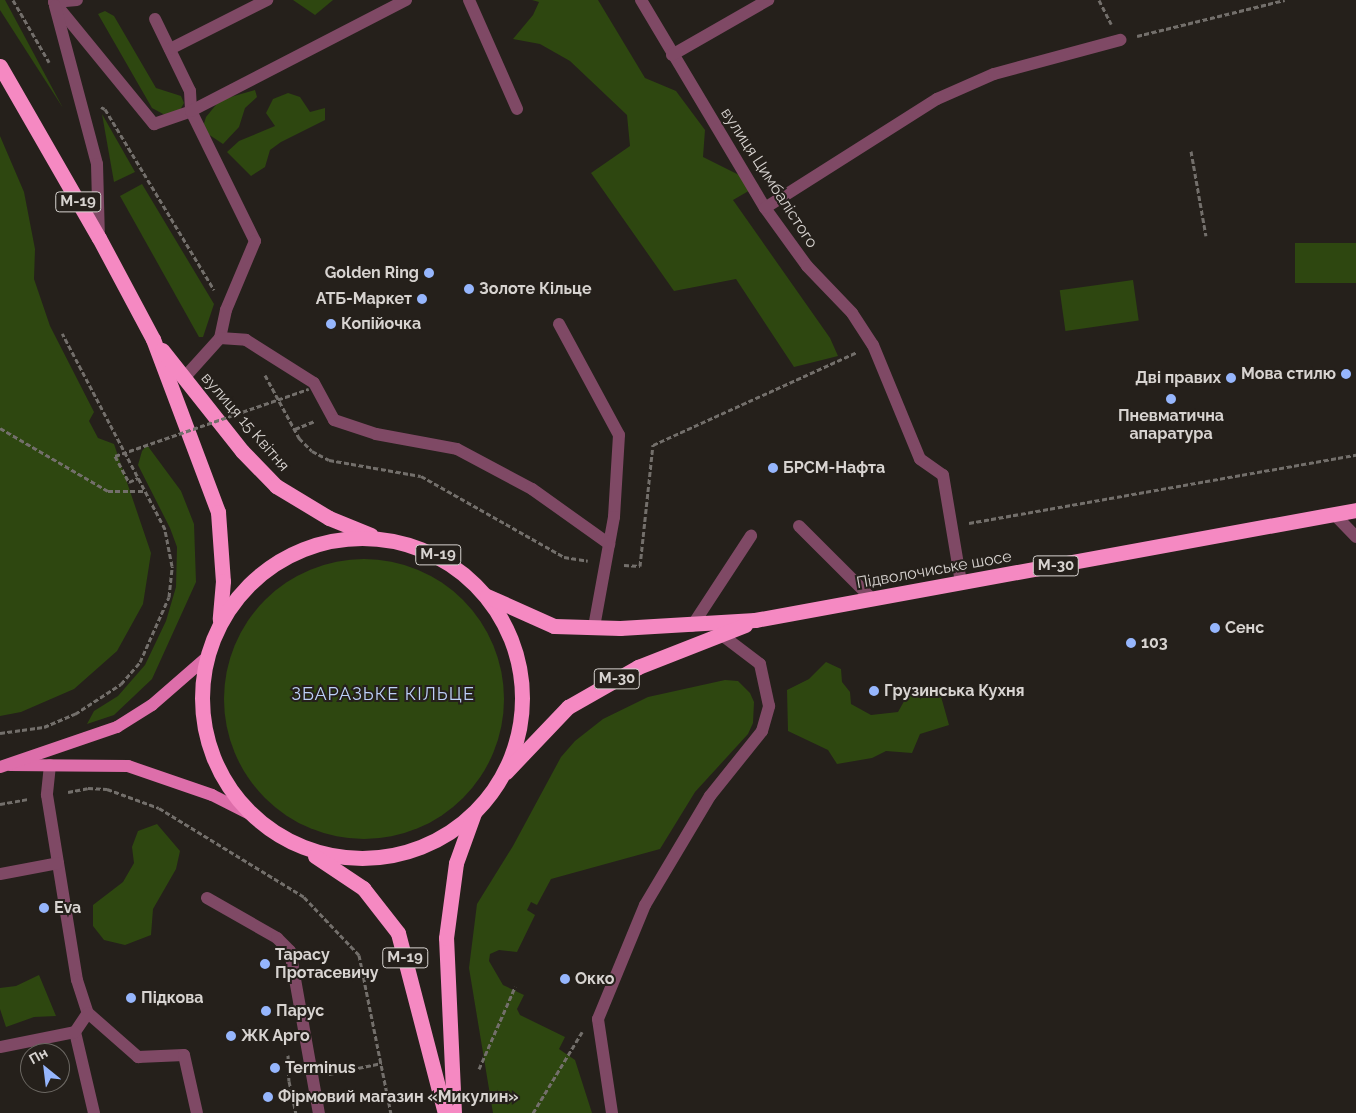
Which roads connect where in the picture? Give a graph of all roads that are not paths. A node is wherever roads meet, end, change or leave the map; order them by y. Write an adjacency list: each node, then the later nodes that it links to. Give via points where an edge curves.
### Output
1 (77, 0): 7 (lane)
2 (267, 0): 10 (lane)
3 (406, 0): 14 (lane)
4 (469, 0): 13 (lane)
5 (641, 0): 11 (lane, вулиця Цимбалістого)
6 (768, 0): 11 (lane)
7 (55, 1): 14 (lane, via 154,124); 16 (lane, via 97,164)
8 (155, 19): 10 (lane)
9 (1120, 40): 15 (lane, via 994,74 937,100)
10 (170, 49): 14 (lane, via 190,90)
11 (672, 55): 15 (lane, вулиця Цимбалістого)
12 (0, 66): 16 (highway, вулиця 15 Квітня / М-19)
13 (517, 109)
14 (190, 111): 18 (lane, via 255,241 226,310)
15 (765, 208): 28 (lane, вулиця Цимбалістого, via 807,266 852,313 873,345 920,459 943,475)
16 (100, 238): 19 (highway, вулиця 15 Квітня / М-19)
17 (559, 324): 27 (lane, via 619,435)
18 (220, 338): 20 (lane); 27 (lane, via 246,340 314,383 334,420 376,434 457,449 532,489)
19 (153, 339): 20 (highway, вулиця 15 Квітня / М-19); 31 (highway, вулиця 15 Квітня / М-19, via 218,512 223,581)
20 (184, 378): 26 (highway, вулиця 15 Квітня / М-19, via 242,451 276,486 329,518)
21 (1356, 510): 22 (highway, Підволочиське шосе / М-30)
22 (1334, 514): 25 (lane); 28 (highway, Підволочиське шосе / М-30)
23 (798, 526): 30 (lane)
24 (752, 536): 33 (lane)
25 (1356, 537)
26 (376, 538): 29 (highway, М-19, via 408,543 438,555 464,573); 31 (highway, via 339,538 303,548 270,565 242,590)
27 (609, 544): 34 (lane)
28 (961, 583): 30 (highway, Підволочиське шосе / М-30)
29 (487, 596): 34 (highway, Підволочиське шосе / М-30, via 554,626); 39 (highway, М-19, via 511,636 522,682 520,730)
30 (872, 599): 32 (highway, Підволочиське шосе / М-30)
31 (220, 620): 36 (highway, М-19)
32 (755, 620): 33 (highway, Підволочиське шосе / М-30); 35 (highway, Підволочиське шосе / М-30)
33 (692, 626): 34 (highway, Підволочиське шосе / М-30)
34 (594, 627)
35 (722, 635): 39 (highway, Підволочиське шосе / М-30, via 638,667 568,707); 54 (lane, via 760,664 769,706 762,731 710,796 649,897 598,1019)
36 (205, 660): 38 (main road, via 152,705 117,727); 41 (highway, М-19, via 201,716 217,769)
37 (50, 765): 38 (main road); 41 (main road, via 128,766 212,795); 43 (lane, via 47,795)
38 (5, 766)
39 (503, 774): 40 (highway, М-19)
40 (474, 813): 42 (highway, via 436,841 392,856 344,858); 53 (highway, М-19, via 456,863 446,938)
41 (250, 814): 42 (highway, М-19)
42 (299, 846): 52 (highway, М-19, via 363,888 398,933)
43 (58, 863): 44 (lane); 46 (lane, via 78,980)
44 (0, 874)
45 (207, 898): 51 (lane, via 277,938 290,951)
46 (88, 1012): 47 (lane); 50 (lane, via 138,1057 184,1055)
47 (75, 1032): 48 (lane); 49 (lane)
48 (0, 1047)
49 (94, 1113)
50 (197, 1113)
51 (319, 1113)
52 (445, 1113)
53 (454, 1113)
54 (612, 1113)

